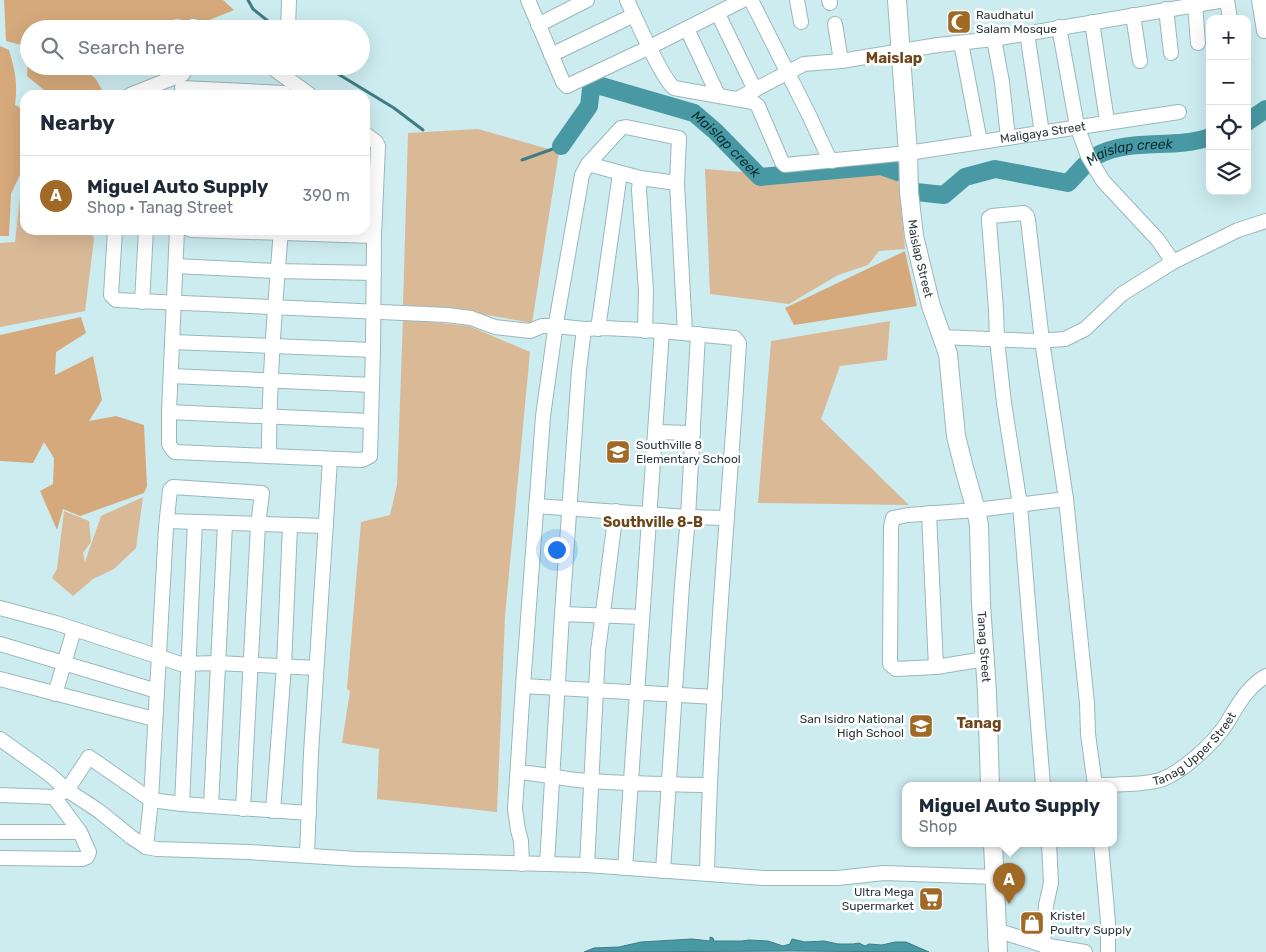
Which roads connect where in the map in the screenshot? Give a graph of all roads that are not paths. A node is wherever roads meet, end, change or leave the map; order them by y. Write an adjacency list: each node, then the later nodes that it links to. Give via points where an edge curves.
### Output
1 (289, 0): 17 (street)
2 (528, 0): 21 (street)
3 (587, 0): 21 (street)
4 (627, 0): 14 (street)
5 (743, 0): 13 (street)
6 (751, 0): 35 (street)
7 (797, 0): 18 (street)
8 (897, 0): 30 (main road, Maislap Street)
9 (1226, 0): 11 (street); 16 (street)
10 (1259, 0): 24 (street)
11 (1194, 4): 12 (street); 28 (street)
12 (1166, 9): 15 (street); 31 (street)
13 (718, 14): 23 (street); 44 (street)
14 (634, 15): 29 (street); 32 (street)
15 (1133, 15): 19 (street); 34 (street)
16 (1229, 15)
17 (288, 20)
18 (801, 22)
19 (1092, 22): 22 (street); 48 (street)
20 (834, 24): 33 (street)
21 (538, 25): 32 (street)
22 (1059, 27): 25 (street); 49 (street)
23 (687, 29): 29 (street); 45 (street)
24 (1264, 31)
25 (1027, 33): 26 (street); 50 (street)
26 (994, 38): 27 (street); 52 (street)
27 (961, 43): 30 (street); 53 (street)
28 (1198, 43)
29 (650, 47): 32 (street, via 567,86); 45 (street, via 674,88)
30 (900, 52): 33 (street); 54 (main road, Maislap Street)
31 (1171, 53)
32 (551, 55)
33 (841, 61): 35 (street, via 804,64)
34 (1140, 61)
35 (787, 73): 44 (street); 55 (street)
36 (176, 75): 40 (street)
37 (184, 75): 41 (street)
38 (286, 75): 42 (street)
39 (289, 75): 43 (street)
40 (152, 90)
41 (182, 90)
42 (284, 90)
43 (305, 90)
44 (755, 90): 46 (street)
45 (718, 95): 46 (street)
46 (739, 98): 55 (street, Maligaya Street, via 758,106 785,165)
47 (1179, 112): 48 (street, Maligaya Street)
48 (1107, 121): 49 (street, Maligaya Street)
49 (1077, 126): 50 (street, Maligaya Street); 69 (street, via 1103,181 1158,240)
50 (1042, 133): 52 (street, Maligaya Street)
51 (370, 138): 57 (street, via 378,144)
52 (1008, 138): 53 (street, Maligaya Street)
53 (980, 142): 54 (street, Maligaya Street)
54 (908, 153): 55 (street, Maligaya Street); 82 (main road, Maislap Street, via 914,236)
55 (832, 161)
56 (588, 164): 58 (street); 60 (street, via 621,128 679,138); 77 (street, via 582,176)
57 (371, 166): 61 (street)
58 (620, 173): 59 (street); 78 (street)
59 (640, 178): 60 (street); 79 (street)
60 (677, 183): 81 (street)
61 (370, 201): 68 (street)
62 (1265, 226): 69 (street, via 1238,230)
63 (115, 235): 73 (street, via 111,295 116,300)
64 (146, 235): 73 (street)
65 (177, 235): 70 (street)
66 (280, 235): 71 (street)
67 (350, 235): 68 (street)
68 (374, 236): 72 (street)
69 (1173, 262): 84 (street, via 1122,294 1084,329 1065,339)
70 (176, 266): 71 (street); 74 (street)
71 (276, 271): 72 (street); 75 (street)
72 (374, 273): 76 (street)
73 (142, 302): 74 (street)
74 (174, 303): 75 (street); 85 (street)
75 (275, 307): 76 (street); 86 (street)
76 (372, 311): 77 (street, via 471,318 495,327 530,331 542,326); 87 (street)
77 (556, 326): 78 (street); 100 (street, via 543,416)
78 (591, 329): 79 (street); 101 (street, via 580,370)
79 (645, 331): 80 (street)
80 (662, 331): 81 (street); 94 (street)
81 (692, 334): 95 (street); 107 (street, via 735,338 739,343)
82 (942, 337): 83 (street); 102 (main road, Maislap Street, via 948,354 956,436)
83 (997, 340): 84 (street); 84 (street, via 989,218 1024,213 1028,216); 99 (street)
84 (1042, 341): 98 (street)
85 (172, 342): 86 (street); 88 (street)
86 (273, 345): 87 (street); 89 (street)
87 (373, 350): 90 (street)
88 (171, 376): 89 (street); 91 (street)
89 (272, 381): 90 (street); 92 (street)
90 (372, 385): 93 (street)
91 (169, 412): 92 (street); 96 (street, via 170,444 175,452)
92 (269, 416): 93 (street); 96 (street)
93 (370, 422): 97 (street, via 370,456 367,459)
94 (656, 432): 95 (street); 105 (street)
95 (693, 433): 106 (street)
96 (269, 455): 97 (street)
97 (330, 460): 113 (street)
98 (1066, 500): 99 (street); 147 (street)
99 (1020, 505): 102 (street); 146 (street)
100 (536, 506): 101 (street); 131 (street)
101 (570, 508): 103 (street); 115 (street)
102 (976, 510): 104 (street); 121 (main road, Tanag Street)
103 (616, 511): 105 (street); 116 (street)
104 (929, 512): 127 (street); 127 (street, via 898,516 891,522 890,664 896,669)
105 (650, 514): 106 (street); 117 (street)
106 (688, 517): 107 (street); 137 (street)
107 (727, 518): 138 (street)
108 (167, 521): 109 (street); 111 (street, via 170,490 178,487 262,493); 120 (street)
109 (195, 522): 110 (street); 125 (street)
110 (225, 524): 111 (street); 123 (street)
111 (258, 525): 112 (street); 124 (street)
112 (290, 526): 113 (street); 126 (street)
113 (326, 526): 128 (street)
114 (0, 608): 118 (street)
115 (562, 614): 116 (street); 132 (street)
116 (604, 615): 117 (street); 133 (street)
117 (642, 617): 135 (street)
118 (74, 630): 120 (street); 122 (street)
119 (0, 644): 122 (street)
120 (159, 658): 125 (street); 134 (street)
121 (985, 659): 127 (street); 145 (main road, Tanag Street)
122 (64, 662): 134 (street); 136 (street)
123 (218, 663): 124 (street); 125 (street); 156 (street)
124 (252, 664): 126 (street); 157 (street)
125 (188, 665): 155 (street)
126 (284, 666): 128 (street); 158 (street)
127 (936, 667)
128 (316, 668): 159 (street)
129 (1266, 676): 149 (street, Tanag Upper Street, via 1240,702 1222,730 1174,773 1155,781)
130 (0, 679): 136 (street)
131 (523, 686): 132 (street); 141 (street)
132 (558, 689): 133 (street); 142 (street)
133 (596, 690): 135 (street); 143 (street)
134 (157, 691): 139 (street)
135 (636, 692): 137 (street); 144 (street)
136 (55, 694): 139 (street)
137 (675, 694): 138 (street); 148 (street)
138 (715, 697): 150 (street)
139 (154, 719): 154 (street)
140 (0, 739): 151 (street)
141 (518, 772): 142 (street); 168 (street, via 515,809 522,840)
142 (552, 776): 143 (street); 169 (street)
143 (591, 782): 144 (street); 170 (street)
144 (630, 782): 148 (street); 171 (street)
145 (990, 782)
146 (1043, 782)
147 (1095, 782)
148 (670, 784): 150 (street); 172 (street)
149 (1117, 784)
150 (709, 785): 173 (street)
151 (67, 790): 153 (street); 154 (street, via 89,757); 162 (street)
152 (0, 795): 153 (street)
153 (54, 797): 161 (street)
154 (151, 800): 155 (street); 162 (street)
155 (182, 804): 156 (street)
156 (211, 806): 157 (street)
157 (243, 808): 158 (street)
158 (273, 811): 159 (street)
159 (309, 813): 166 (street)
160 (0, 832): 161 (street)
161 (80, 832): 167 (street, via 89,852 82,859)
162 (146, 847): 166 (street)
163 (992, 847): 174 (main road)
164 (1049, 847): 176 (street, via 1051,883)
165 (1101, 847): 178 (street)
166 (307, 855): 168 (street)
167 (0, 858)
168 (522, 864): 169 (street)
169 (547, 864): 170 (street)
170 (587, 865): 171 (street)
171 (625, 868): 172 (street)
172 (663, 871): 173 (street)
173 (707, 873): 174 (street, via 788,878 838,878 884,872)
174 (994, 877): 175 (main road)
175 (997, 941): 176 (street)
176 (1042, 945): 177 (street)
177 (1084, 952)
178 (1108, 952)

